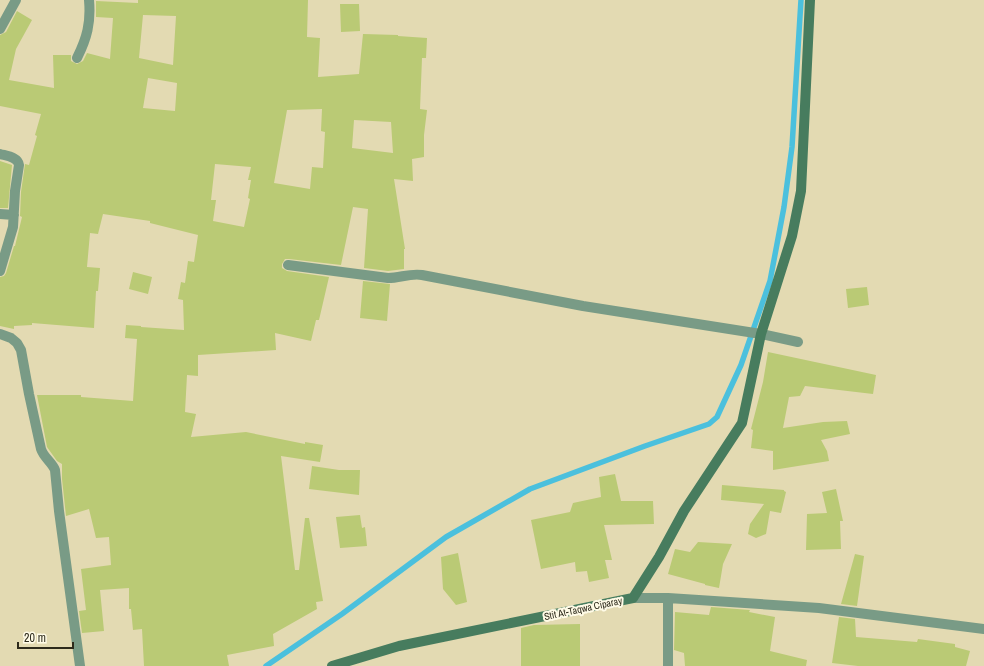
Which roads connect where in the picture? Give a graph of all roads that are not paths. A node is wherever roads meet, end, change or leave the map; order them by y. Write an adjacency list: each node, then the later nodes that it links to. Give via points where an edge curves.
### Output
1 (16, 0): 4 (street)
2 (89, 0): 5 (street, via 89,27)
3 (810, 0): 12 (main road, via 801,191 792,236)
4 (0, 29)
5 (77, 58)
6 (0, 154): 8 (street, via 19,162)
7 (0, 214): 8 (street)
8 (14, 215): 10 (street)
9 (288, 265): 12 (street, via 388,278 410,274 422,275 583,306)
10 (0, 272)
11 (0, 334): 17 (street, via 11,338 21,350 41,449 54,470)
12 (761, 334): 13 (street); 14 (main road, Stit At-Taqwa Ciparay, via 742,423 684,511 660,557)
13 (798, 342)
14 (633, 598): 15 (street); 18 (main road, Stit At-Taqwa Ciparay, via 399,646)
15 (668, 598): 16 (street, via 819,608); 19 (street)
16 (984, 629)
17 (80, 666)
18 (332, 666)
19 (668, 666)

